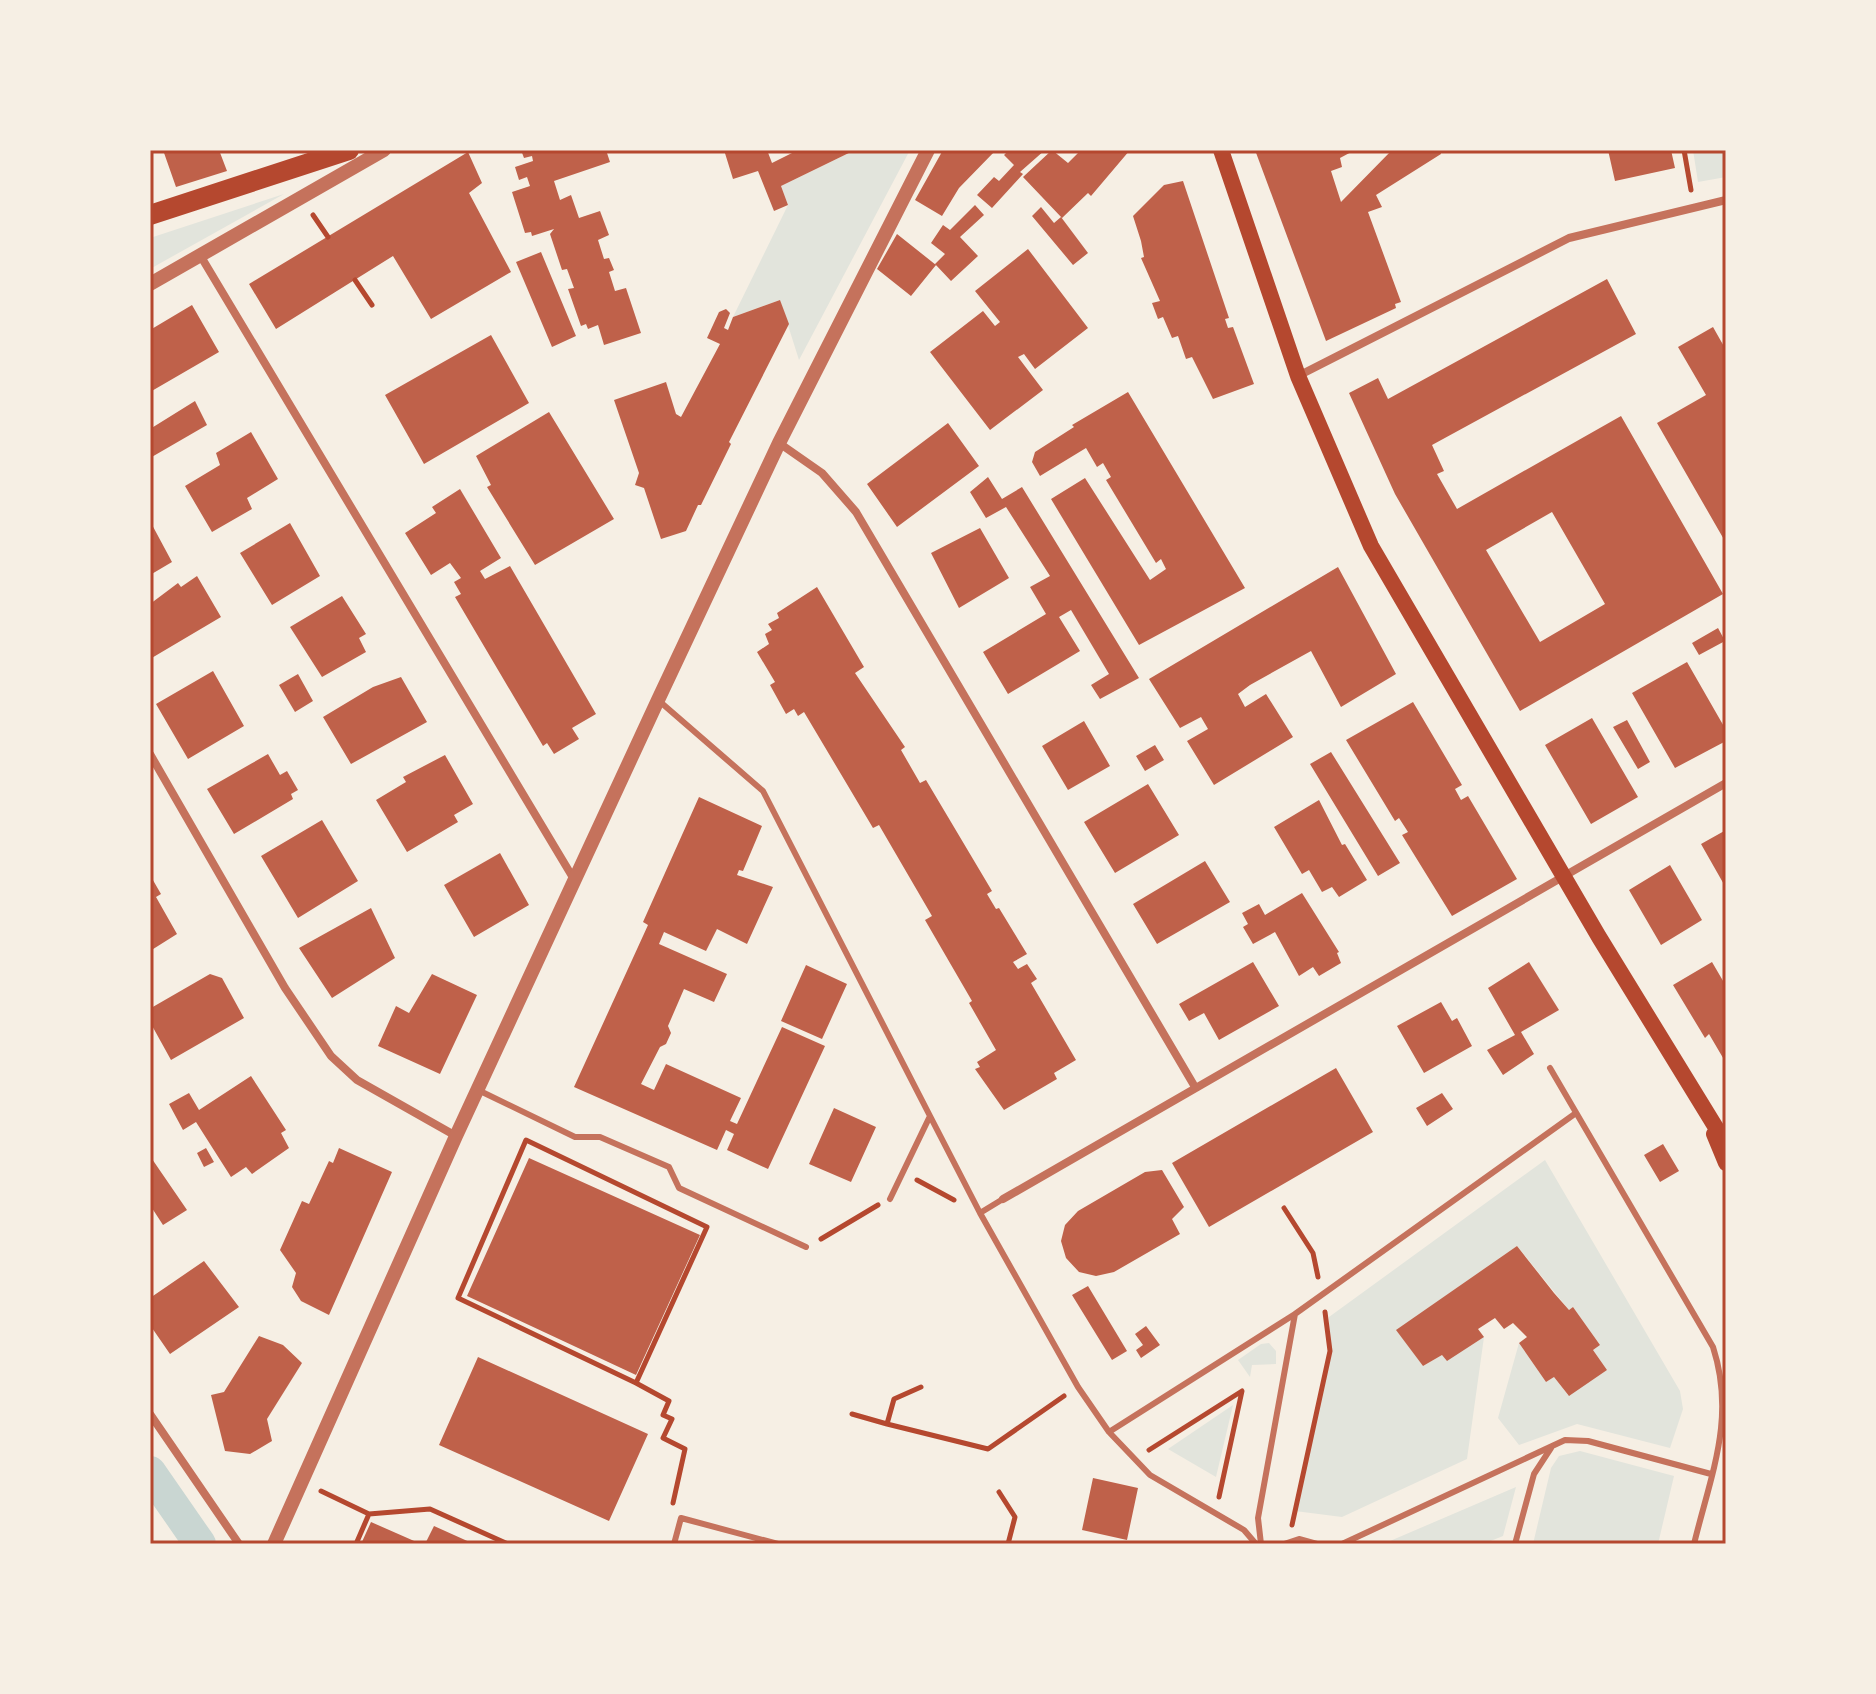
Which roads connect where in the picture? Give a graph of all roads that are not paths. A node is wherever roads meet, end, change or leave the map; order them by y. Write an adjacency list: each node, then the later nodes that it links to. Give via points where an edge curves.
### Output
1 (349, 150): 6 (main road)
2 (384, 150): 7 (street)
3 (928, 150): 10 (street)
4 (1221, 150): 9 (main road)
5 (1726, 200): 9 (street, via 1569,238)
6 (150, 215)
7 (200, 255): 8 (street); 15 (street)
8 (150, 284)
9 (1298, 376): 14 (main road, via 1371,546)
10 (779, 443): 11 (street); 17 (street, via 822,473 856,512)
11 (658, 700): 15 (street); 21 (lane, via 763,791)
12 (150, 754): 22 (street, via 285,988 331,1056 357,1080)
13 (1726, 783): 14 (street)
14 (1564, 875): 17 (street); 19 (main road)
15 (575, 881): 18 (street)
16 (1550, 1068): 20 (lane)
17 (1195, 1087): 26 (street)
18 (478, 1090): 22 (street); 28 (lane, via 575,1137 600,1137 669,1167 679,1188)
19 (1704, 1111): 23 (main road); 24 (main road)
20 (1576, 1113): 29 (lane); 33 (lane, via 1713,1347 1725,1407)
21 (930, 1116): 25 (lane); 27 (lane)
22 (456, 1136): 35 (street)
23 (1726, 1144)
24 (1726, 1163)
25 (890, 1199)
26 (1003, 1199): 27 (lane)
27 (980, 1213): 31 (lane)
28 (806, 1247)
29 (1295, 1314): 31 (lane); 38 (lane, via 1258,1518)
30 (150, 1414): 34 (street)
31 (1109, 1432): 38 (lane, via 1150,1475)
32 (1553, 1445): 33 (lane, via 1588,1441); 41 (lane); 42 (lane, via 1534,1474)
33 (1711, 1474): 43 (lane)
34 (239, 1544)
35 (274, 1544)
36 (674, 1544): 37 (lane, via 681,1518)
37 (778, 1544)
38 (1259, 1544)
39 (1284, 1544): 40 (lane, via 1299,1539)
40 (1317, 1544)
41 (1342, 1544)
42 (1515, 1544)
43 (1694, 1544)

